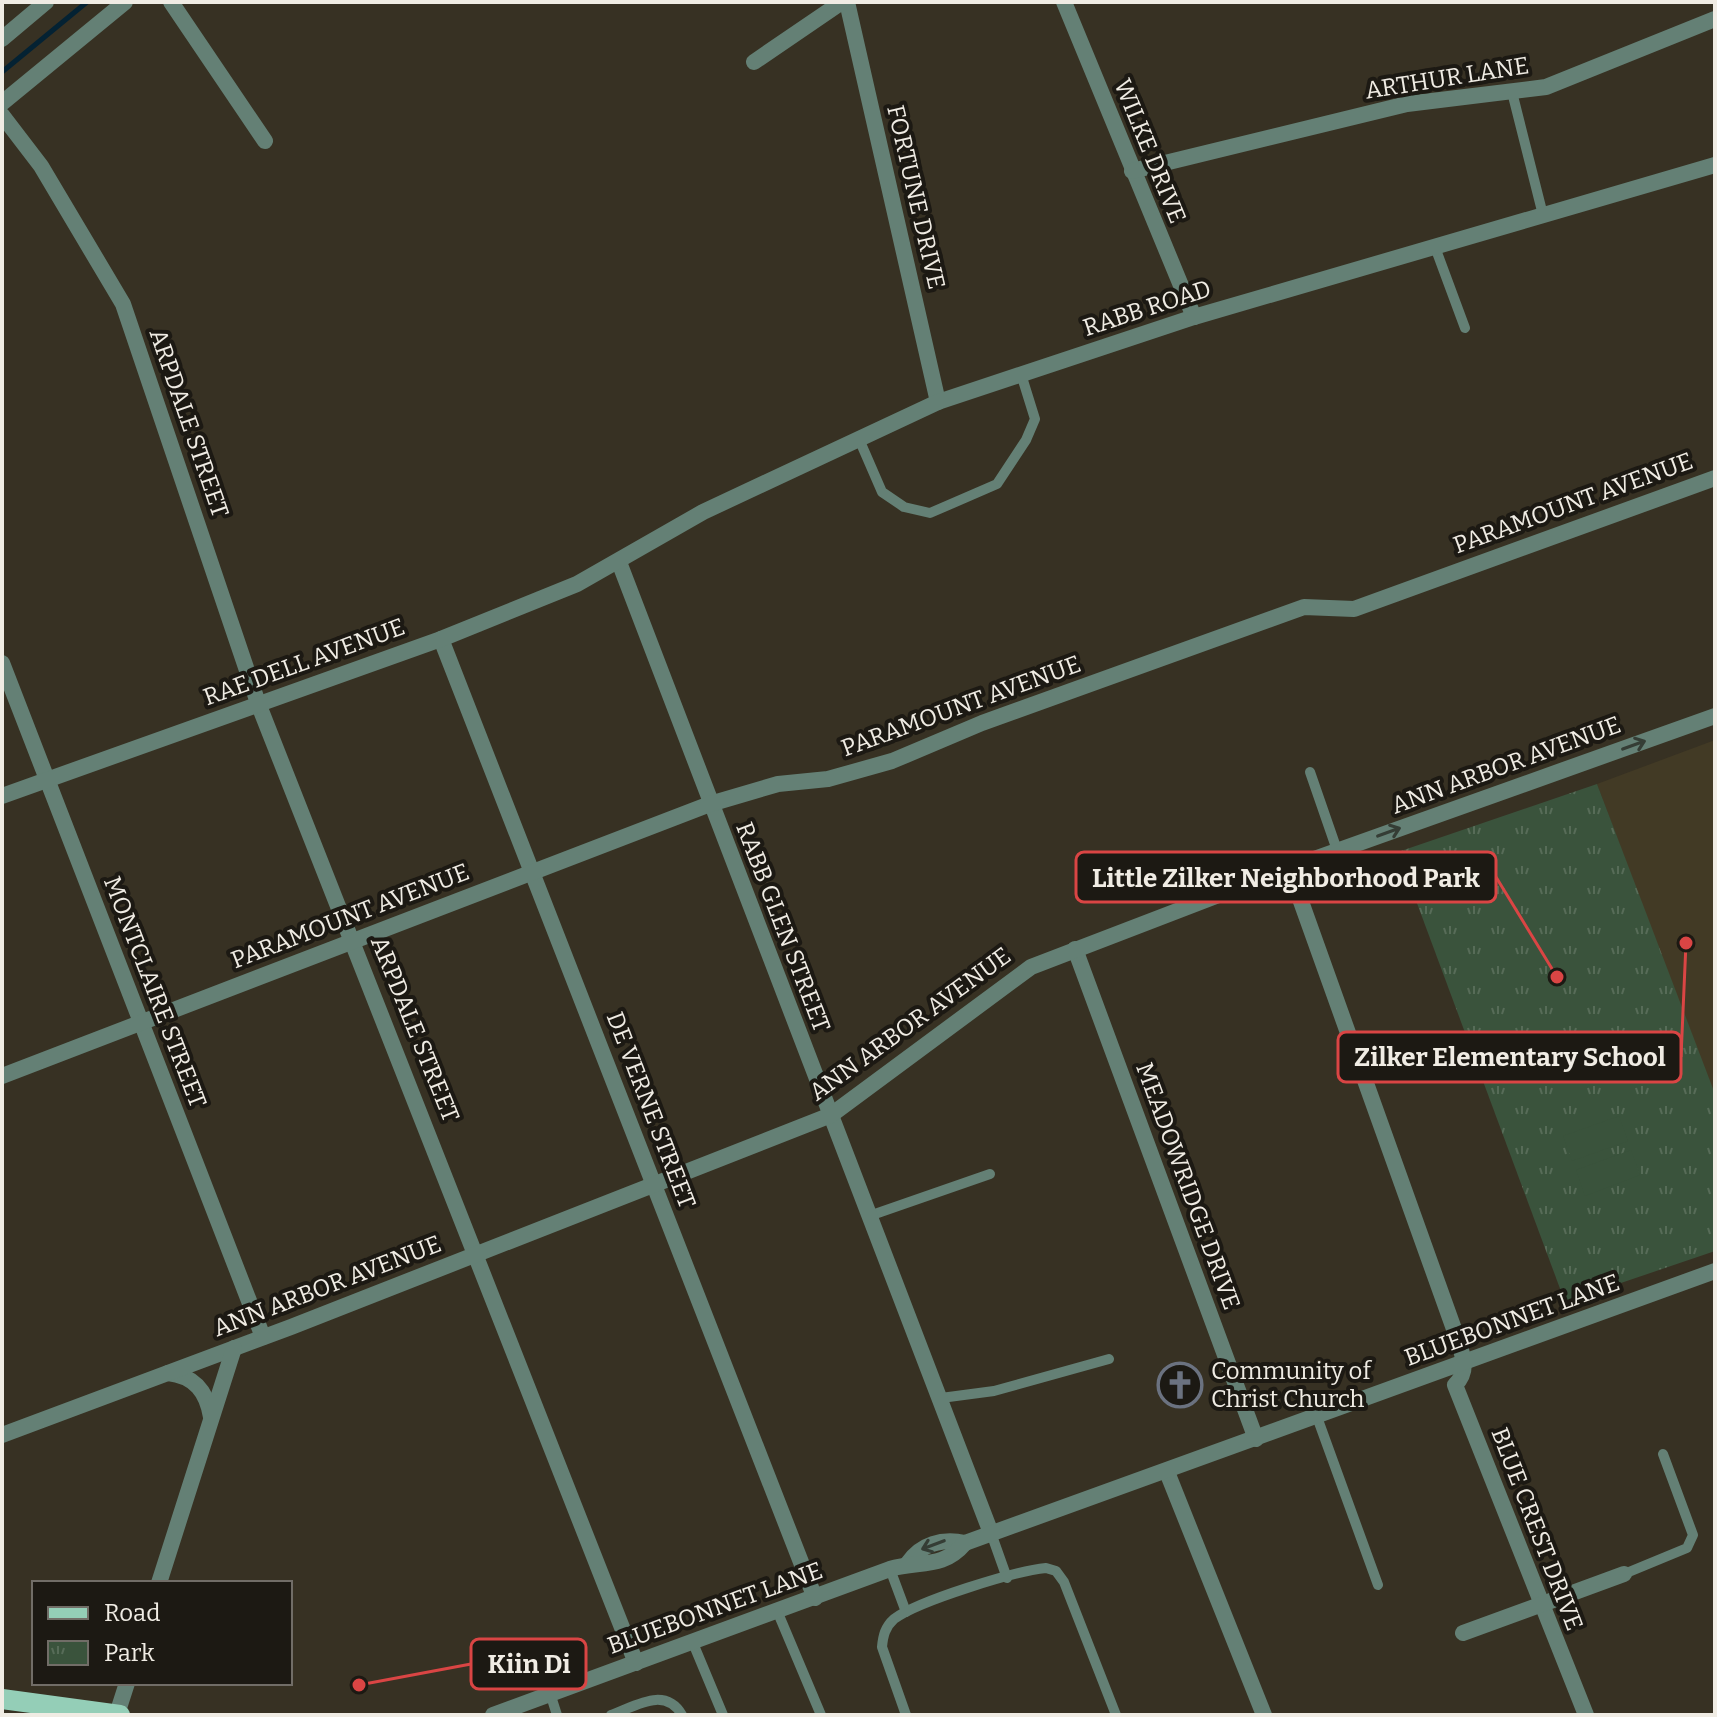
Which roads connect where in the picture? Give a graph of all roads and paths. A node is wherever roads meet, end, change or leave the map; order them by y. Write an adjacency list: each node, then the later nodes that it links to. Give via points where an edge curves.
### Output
1 (46, 2): 7 (street)
2 (125, 2): 10 (street)
3 (171, 2): 12 (street)
4 (845, 2): 8 (street); 20 (street, FORTUNE DRIVE)
5 (1064, 2): 14 (street, WILKE DRIVE)
6 (1715, 19): 9 (street, ARTHUR LANE, via 1546,87)
7 (2, 39)
8 (754, 62)
9 (1512, 92): 14 (street, ARTHUR LANE, via 1407,104); 15 (lane)
10 (2, 103)
11 (2, 115): 26 (street, ARPDALE STREET, via 41,166 123,304)
12 (265, 141)
13 (1715, 165): 15 (street, RABB ROAD)
14 (1132, 171): 17 (street, WILKE DRIVE)
15 (1543, 215): 16 (street, RABB ROAD)
16 (1435, 247): 17 (street, RABB ROAD); 18 (lane)
17 (1194, 317): 19 (street, RABB ROAD)
18 (1465, 328)
19 (1021, 374): 20 (street, RABB ROAD); 21 (lane, via 1035,419 1026,440 997,484 930,513 904,507 882,492)
20 (938, 402): 21 (street, RABB ROAD)
21 (859, 439): 23 (street, RABB ROAD, via 703,512)
22 (1715, 478): 31 (street, PARAMOUNT AVENUE, via 1354,609 1304,607 982,723 892,761)
23 (619, 562): 24 (street, RAE DELL AVENUE); 31 (street, RABB GLEN STREET)
24 (441, 639): 26 (street, RAE DELL AVENUE); 34 (street, DE VERNE STREET)
25 (2, 663): 29 (street, MONTCLAIRE STREET)
26 (258, 703): 29 (street, RAE DELL AVENUE); 35 (street, ARPDALE STREET)
27 (1715, 716): 32 (street, ANN ARBOR AVENUE, one-way to 27)
28 (1310, 772): 32 (lane)
29 (48, 780): 30 (street, RAE DELL AVENUE); 37 (street, MONTCLAIRE STREET)
30 (2, 796)
31 (710, 804): 34 (street, PARAMOUNT AVENUE); 39 (street, RABB GLEN STREET)
32 (1337, 850): 33 (street, ANN ARBOR AVENUE)
33 (1289, 868): 36 (street, ANN ARBOR AVENUE); 48 (street)
34 (532, 871): 35 (street, PARAMOUNT AVENUE); 41 (street, DE VERNE STREET)
35 (354, 939): 37 (street, PARAMOUNT AVENUE); 43 (street, ARPDALE STREET)
36 (1075, 949): 39 (street, ANN ARBOR AVENUE, via 1031,967); 54 (street, MEADOWRIDGE DRIVE)
37 (141, 1023): 38 (street, PARAMOUNT AVENUE); 45 (street, MONTCLAIRE STREET)
38 (2, 1076)
39 (831, 1115): 41 (street, ANN ARBOR AVENUE); 42 (street, RABB GLEN STREET)
40 (990, 1174): 42 (lane)
41 (654, 1185): 43 (street, ANN ARBOR AVENUE); 63 (street, DE VERNE STREET)
42 (872, 1215): 50 (street, RABB GLEN STREET)
43 (477, 1252): 45 (street, ANN ARBOR AVENUE); 69 (street, ARPDALE STREET)
44 (1715, 1271): 48 (street, BLUEBONNET LANE)
45 (263, 1337): 46 (street, ANN ARBOR AVENUE)
46 (234, 1348): 49 (street, ANN ARBOR AVENUE); 52 (street)
47 (1109, 1359): 50 (lane, via 994,1391)
48 (1465, 1362): 51 (street, BLUEBONNET LANE); 64 (street, BLUE CREST DRIVE, via 1462,1379 1455,1385)
49 (166, 1373): 52 (street, via 187,1377 203,1391); 53 (street, ANN ARBOR AVENUE)
50 (941, 1398): 57 (street, RABB GLEN STREET)
51 (1317, 1417): 54 (street, BLUEBONNET LANE); 62 (lane)
52 (212, 1419): 61 (street)
53 (2, 1435)
54 (1256, 1439): 56 (street, BLUEBONNET LANE)
55 (1663, 1454): 59 (lane, via 1693,1535 1687,1548)
56 (1167, 1472): 57 (street, BLUEBONNET LANE); 82 (street)
57 (991, 1533): 58 (street, BLUEBONNET LANE, via 965,1543 947,1539); 60 (lane)
58 (890, 1569): 63 (street, BLUEBONNET LANE); 65 (lane)
59 (1624, 1574): 64 (street)
60 (1007, 1578): 65 (lane); 81 (lane, via 1046,1568 1061,1575)
61 (160, 1581)
62 (1378, 1585)
63 (815, 1598): 66 (street, BLUEBONNET LANE)
64 (1541, 1605): 67 (street); 83 (street, BLUE CREST DRIVE)
65 (906, 1612): 80 (lane, via 887,1628 882,1647)
66 (778, 1613): 68 (street, BLUEBONNET LANE); 79 (lane)
67 (1463, 1633)
68 (693, 1643): 69 (street, BLUEBONNET LANE); 78 (lane)
69 (636, 1663): 71 (street, BLUEBONNET LANE)
70 (126, 1685): 73 (street)
71 (550, 1693): 74 (street, BLUEBONNET LANE); 75 (lane)
72 (9, 1705): 73 (main road)
73 (119, 1715)
74 (493, 1715)
75 (557, 1715)
76 (611, 1715): 77 (lane, via 659,1698 670,1700)
77 (682, 1715)
78 (723, 1715)
79 (821, 1715)
80 (906, 1715)
81 (1116, 1715)
82 (1264, 1715)
83 (1586, 1715)

